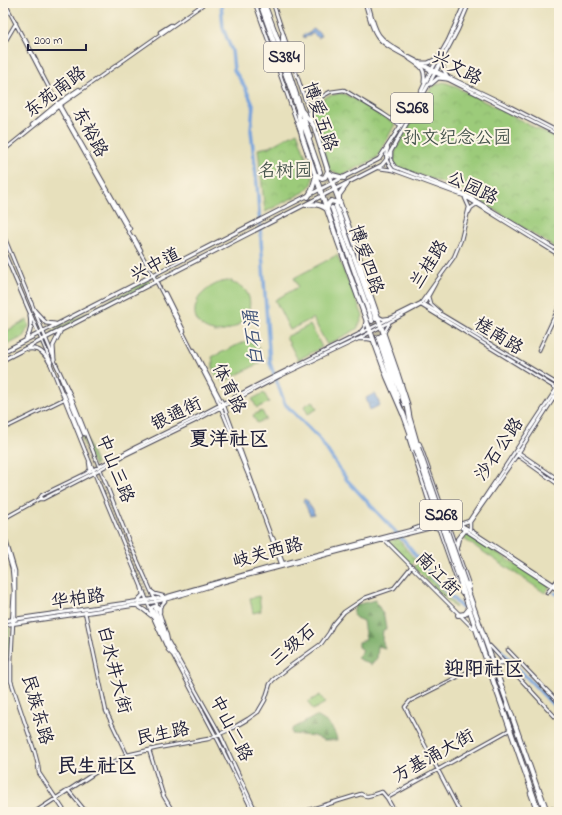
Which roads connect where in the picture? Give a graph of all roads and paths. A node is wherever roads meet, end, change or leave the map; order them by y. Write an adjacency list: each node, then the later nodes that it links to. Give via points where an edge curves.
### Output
1 (6, 3): 10 (street, 东裕路)
2 (204, 3): 22 (street, 东苑南路)
3 (255, 3): 29 (street, 博爱五路)
4 (260, 3): 24 (highway, 博爱五路 / S384)
5 (264, 3): 13 (highway, 博爱五路 / S384)
6 (272, 3): 11 (street)
7 (367, 3): 16 (street, 兴文路, via 373,31 379,40); 17 (street, 兴文路, via 380,38)
8 (465, 3): 15 (main road, S268)
9 (469, 3): 14 (main road, S268)
10 (16, 23): 12 (street); 22 (street, 东裕路)
11 (283, 35): 13 (highway); 23 (street)
12 (3, 45)
13 (282, 51): 24 (highway, 博爱五路 / S384)
14 (444, 56): 19 (main road, S268); 20 (main road, via 443,68)
15 (439, 57): 17 (main road, via 434,61); 18 (main road, S268)
16 (410, 59): 18 (street, 兴文路); 21 (main road, via 423,68)
17 (421, 63): 18 (street, 兴文路)
18 (432, 70): 19 (street, 兴文路); 21 (main road, S268)
19 (436, 72): 20 (street, 兴文路); 21 (main road, S268)
20 (447, 77): 21 (main road, via 438,78); 27 (street, 兴文路); 28 (street, 兴文路)
21 (425, 87): 25 (main road, S268); 32 (main road, S268)
22 (58, 105): 31 (street, 东苑南路); 59 (street, 东裕路)
23 (307, 105): 25 (street, via 330,92 344,90); 26 (street)
24 (300, 111): 26 (highway); 29 (highway); 37 (highway, 博爱五路 / S384)
25 (400, 125): 30 (main road, S268)
26 (314, 126): 36 (highway)
27 (559, 132)
28 (559, 135)
29 (302, 136): 37 (highway)
30 (388, 146): 33 (street); 38 (main road, S268, via 379,159)
31 (3, 150)
32 (391, 151): 33 (main road, S268); 46 (street, 公园路, via 391,161 395,167)
33 (386, 160): 34 (main road, S268); 35 (street)
34 (378, 168): 35 (street, 公园路); 40 (main road, S268)
35 (393, 170): 43 (street, 公园路)
36 (328, 171): 37 (highway, via 325,178 322,178); 38 (highway, via 332,175); 39 (highway)
37 (320, 173): 41 (highway); 44 (highway)
38 (344, 178): 39 (main road, S268)
39 (333, 184): 41 (main road, S268); 42 (highway, S268)
40 (347, 184): 42 (main road, S268); 51 (highway, via 339,195)
41 (320, 190): 44 (main road, 兴中道); 45 (highway, S268)
42 (335, 190): 45 (main road, S268); 51 (highway, S268)
43 (464, 196): 46 (street, 公园路); 50 (street)
44 (308, 197): 47 (main road, via 311,199); 59 (main road, 兴中道)
45 (322, 197): 47 (main road, 兴中道); 52 (highway, S268)
46 (471, 198): 48 (street, 公园路); 50 (street, 兰桂路)
47 (310, 202): 49 (main road, 兴中道)
48 (478, 203): 56 (street, 公园路); 58 (street, 公园路); 63 (street, 兰桂路, via 470,209 455,258)
49 (306, 204): 52 (highway, via 314,203); 62 (main road, 兴中道)
50 (468, 204): 63 (street, 兰桂路, via 458,248)
51 (336, 206): 52 (highway, via 331,201); 53 (highway, 博爱四路 / S268); 57 (highway, 博爱四路 / S268); 60 (highway, S268, via 358,252)
52 (327, 209): 61 (highway, S268)
53 (339, 214): 60 (highway, via 345,223); 72 (highway, 博爱四路 / S268)
54 (3, 234): 67 (street, 中山三路)
55 (3, 250): 69 (street, 中山三路)
56 (559, 252)
57 (349, 255): 61 (highway); 72 (highway, 博爱四路 / S268)
58 (559, 255)
59 (154, 274): 62 (street, 体育路); 75 (main road, 兴中道)
60 (363, 274): 72 (highway, S268)
61 (351, 279): 74 (highway, S268)
62 (157, 280): 77 (main road, 兴中道); 95 (street, 体育路)
63 (428, 294): 64 (street, 兰桂路); 65 (street); 70 (street, via 430,304)
64 (422, 304): 65 (street, 兰桂路); 68 (street, 槎南路); 70 (street, 槎南路)
65 (416, 306): 68 (street); 71 (street, 兰桂路)
66 (559, 307): 88 (street)
67 (34, 310): 75 (main road, via 46,323); 79 (street, 中山三路)
68 (429, 310): 73 (street, 槎南路)
69 (30, 315): 80 (street, 中山三路); 86 (main road, via 32,326)
70 (444, 315): 73 (street, 槎南路)
71 (394, 318): 72 (street); 76 (street, 兰桂路); 81 (street)
72 (375, 319): 76 (highway, S268)
73 (447, 319): 92 (street, 槎南路); 93 (street, 槎南路)
74 (367, 320): 78 (highway, S268); 82 (street)
75 (59, 324): 79 (main road, 兴中道)
76 (381, 325): 78 (street); 81 (highway, S268)
77 (61, 330): 83 (main road, 兴中道); 91 (main road, via 53,346)
78 (371, 330): 82 (street); 85 (highway, S268)
79 (43, 332): 80 (main road, 兴中道); 83 (street, 中山三路)
80 (38, 334): 84 (street, 中山三路); 86 (main road, 兴中道)
81 (381, 335): 96 (highway, S268); 97 (highway, S268)
82 (358, 337): 85 (street); 95 (street, 银通街)
83 (46, 338): 84 (main road, 兴中道); 91 (street, 中山三路)
84 (41, 341): 87 (main road, 兴中道); 91 (street, 中山三路)
85 (374, 341): 96 (highway, S268, via 392,392)
86 (23, 342): 89 (main road, 兴中道)
87 (24, 349): 90 (main road, 兴中道); 91 (main road, via 42,351)
88 (540, 350)
89 (3, 352)
90 (3, 360)
91 (52, 362): 94 (street, 中山三路); 100 (street, 中山三路); 101 (street, 中山三路, via 71,396)
92 (559, 385): 93 (street, 沙石公路)
93 (558, 390): 104 (street, 沙石公路)
94 (64, 399): 98 (street); 102 (street, 中山三路)
95 (222, 406): 105 (street); 106 (street, 银通街); 126 (street, 体育路)
96 (403, 414): 97 (highway, S268)
97 (408, 420): 99 (highway, S268); 103 (highway, S268); 114 (highway, via 411,448)
98 (3, 429)
99 (414, 434): 103 (highway, S268); 112 (highway)
100 (82, 435)
101 (91, 445): 105 (street, via 101,463); 106 (street, 中山三路)
102 (84, 448): 107 (street, 中山三路); 108 (street, via 90,469)
103 (417, 448): 129 (highway, S268, bridge)
104 (518, 452): 109 (street); 110 (street); 115 (street, 沙石公路, via 469,521); 118 (street, 沙石公路)
105 (108, 462): 106 (street)
106 (100, 468): 107 (street, 银通街); 132 (street, 中山三路)
107 (94, 471): 108 (street); 111 (street); 131 (street, 中山三路)
108 (85, 474): 111 (street, via 42,495)
109 (559, 480)
110 (559, 485)
111 (39, 499): 113 (street)
112 (446, 516): 114 (street, via 437,516); 115 (street); 117 (street, via 450,523)
113 (3, 519)
114 (434, 521): 116 (street); 121 (street)
115 (459, 524): 118 (street)
116 (435, 527): 119 (street); 121 (street)
117 (448, 527): 118 (street); 119 (street); 125 (highway)
118 (466, 529): 125 (highway); 130 (street)
119 (440, 530): 143 (highway)
120 (3, 531): 148 (street, via 14,571)
121 (404, 533): 122 (street)
122 (390, 536): 124 (street, 岐关西路); 126 (street, 岐关西路)
123 (3, 537): 148 (street, via 12,568)
124 (384, 539): 126 (street, 岐关西路); 127 (street, 南江街)
125 (456, 548): 138 (highway, via 468,582)
126 (282, 565): 136 (street, 岐关西路)
127 (412, 567): 146 (street, 南江街); 164 (street, 三级石, via 394,588 365,598 344,612 332,625 321,644 273,680 258,712)
128 (559, 578): 130 (street)
129 (463, 584): 138 (highway, S268); 143 (highway, S268)
130 (553, 586): 133 (street); 134 (street); 135 (street)
131 (142, 588): 139 (main road, via 143,595); 140 (street, 中山三路)
132 (149, 588): 136 (street); 137 (street, 中山三路)
133 (559, 588)
134 (559, 591)
135 (547, 593)
136 (165, 599): 137 (street, 岐关西路); 145 (street, via 160,607)
137 (155, 600): 140 (street, 华柏路); 142 (street, 中山三路)
138 (470, 600): 160 (highway, S268)
139 (136, 601): 140 (main road, 华柏路); 148 (main road, 华柏路)
140 (147, 601): 141 (main road, 华柏路); 142 (street, 中山三路)
141 (134, 605): 144 (main road, 华柏路); 147 (main road)
142 (154, 609): 145 (street); 147 (street); 153 (street); 156 (street)
143 (468, 610): 146 (highway, via 462,615); 151 (highway); 152 (highway, S268)
144 (85, 612): 148 (main road, 华柏路); 168 (street, 白水井大街, via 106,711)
145 (160, 614): 153 (street)
146 (458, 614): 151 (street, 南江街)
147 (153, 617): 156 (street, via 168,650)
148 (13, 620): 149 (main road, 华柏路); 150 (main road, 华柏路); 171 (street, 民族东路, via 11,681 39,773)
149 (3, 621)
150 (3, 625)
151 (474, 628): 152 (highway)
152 (479, 636): 158 (highway, S268)
153 (168, 641): 157 (street)
154 (490, 646): 159 (street)
155 (508, 650): 161 (street)
156 (173, 655): 157 (street)
157 (176, 660): 164 (street, 中山二路); 165 (street, 中山二路)
158 (488, 662): 163 (highway, S268); 169 (street, via 410,701 405,707)
159 (504, 662): 160 (highway, via 497,663); 162 (street)
160 (495, 669): 167 (highway, S268)
161 (559, 703)
162 (559, 721)
163 (511, 728): 167 (highway, S268); 169 (street, 方基涌大街)
164 (220, 734): 165 (street, 三级石); 181 (street, 中山二路)
165 (216, 736): 166 (street, 民生路); 180 (street, 中山二路)
166 (149, 750): 168 (street, 民生路); 179 (street, via 163,794)
167 (522, 753): 173 (highway, S268); 174 (highway, S268)
168 (127, 755): 170 (street, 民生路)
169 (438, 769): 172 (street, 方基涌大街); 184 (street)
170 (68, 790): 171 (street, 民生路); 178 (street)
171 (56, 798): 176 (street, 民生路); 177 (street, 民族东路)
172 (387, 798): 182 (street, 方基涌大街, via 382,792 368,797 361,794); 183 (street)
173 (545, 806): 174 (street, via 542,810); 175 (street); 185 (street)
174 (537, 810)
175 (559, 810)
176 (35, 812)
177 (65, 812)
178 (86, 812)
179 (174, 812)
180 (253, 812)
181 (256, 812)
182 (302, 812)
183 (394, 812)
184 (460, 812)
185 (548, 812)

